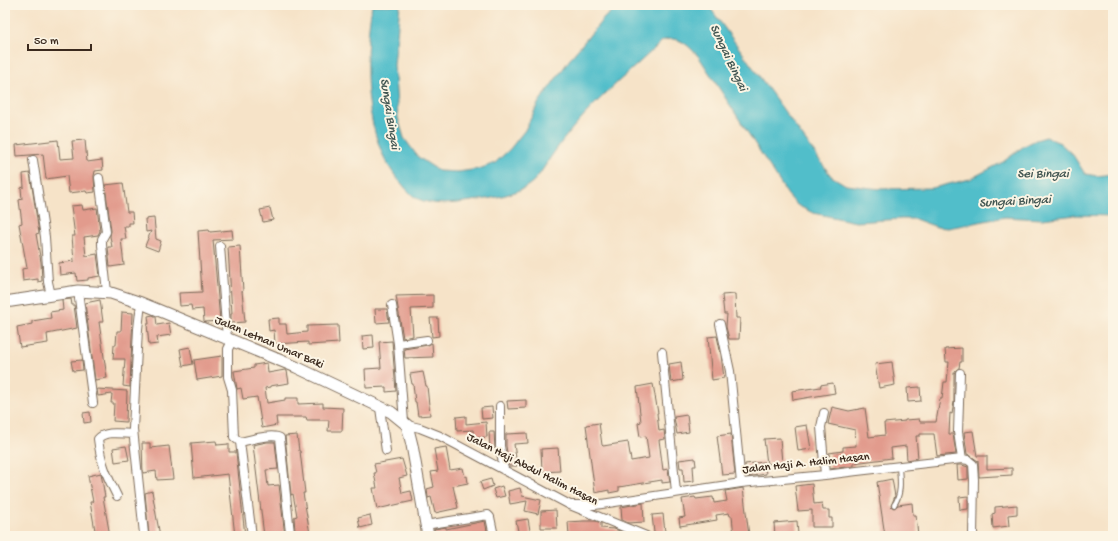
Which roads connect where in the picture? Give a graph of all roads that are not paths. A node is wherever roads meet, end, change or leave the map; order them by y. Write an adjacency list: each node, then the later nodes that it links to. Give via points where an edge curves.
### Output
1 (33, 160): 6 (street)
2 (99, 178): 5 (street, via 106,232 102,244)
3 (220, 246): 11 (street)
4 (78, 292): 5 (street, Jalan Letnan Umar Baki); 6 (street, Jalan Letnan Umar Baki); 16 (street)
5 (107, 292): 8 (street, Jalan Letnan Umar Baki)
6 (51, 295): 7 (street, Jalan Letnan Umar Baki)
7 (5, 302)
8 (141, 303): 11 (street, Jalan Letnan Umar Baki); 21 (street)
9 (392, 305): 13 (street)
10 (720, 324): 28 (street, via 730,371)
11 (229, 340): 18 (street, Jalan Letnan Umar Baki, via 296,367); 22 (street, via 228,377 232,390 233,434)
12 (427, 340): 13 (street)
13 (398, 344): 20 (street)
14 (662, 352): 29 (street)
15 (960, 373): 24 (street, via 958,432)
16 (93, 403)
17 (500, 406): 26 (street, via 500,446)
18 (380, 408): 20 (street, Jalan Letnan Umar Baki, via 391,412); 23 (street)
19 (824, 414): 27 (street, via 821,427)
20 (406, 424): 26 (street, Jalan Haji Abdul Halim Hasan, via 440,436); 33 (street)
21 (133, 434): 30 (street, via 110,433 98,438 104,470); 35 (street)
22 (240, 442): 34 (street, via 270,436 280,438); 36 (street)
23 (386, 450)
24 (962, 459): 25 (street, Jalan Haji A. Halim Hasan); 40 (street, via 973,464)
25 (899, 467): 27 (street, Jalan Haji A. Halim Hasan); 32 (lane, via 899,493)
26 (504, 470): 31 (street, Jalan Haji Abdul Halim Hasan)
27 (825, 475): 28 (street, Jalan Haji A. Halim Hasan)
28 (741, 483): 29 (street, Jalan Haji A. Halim Hasan)
29 (676, 492): 31 (street, Jalan Haji A. Halim Hasan, via 602,504)
30 (117, 496)
31 (570, 505): 39 (street, Jalan Haji Abdul Halim Hasan)
32 (894, 505)
33 (425, 524): 37 (street); 38 (street, via 488,515)
34 (290, 533)
35 (144, 534)
36 (252, 536)
37 (428, 536)
38 (494, 536)
39 (646, 536)
40 (973, 536)

